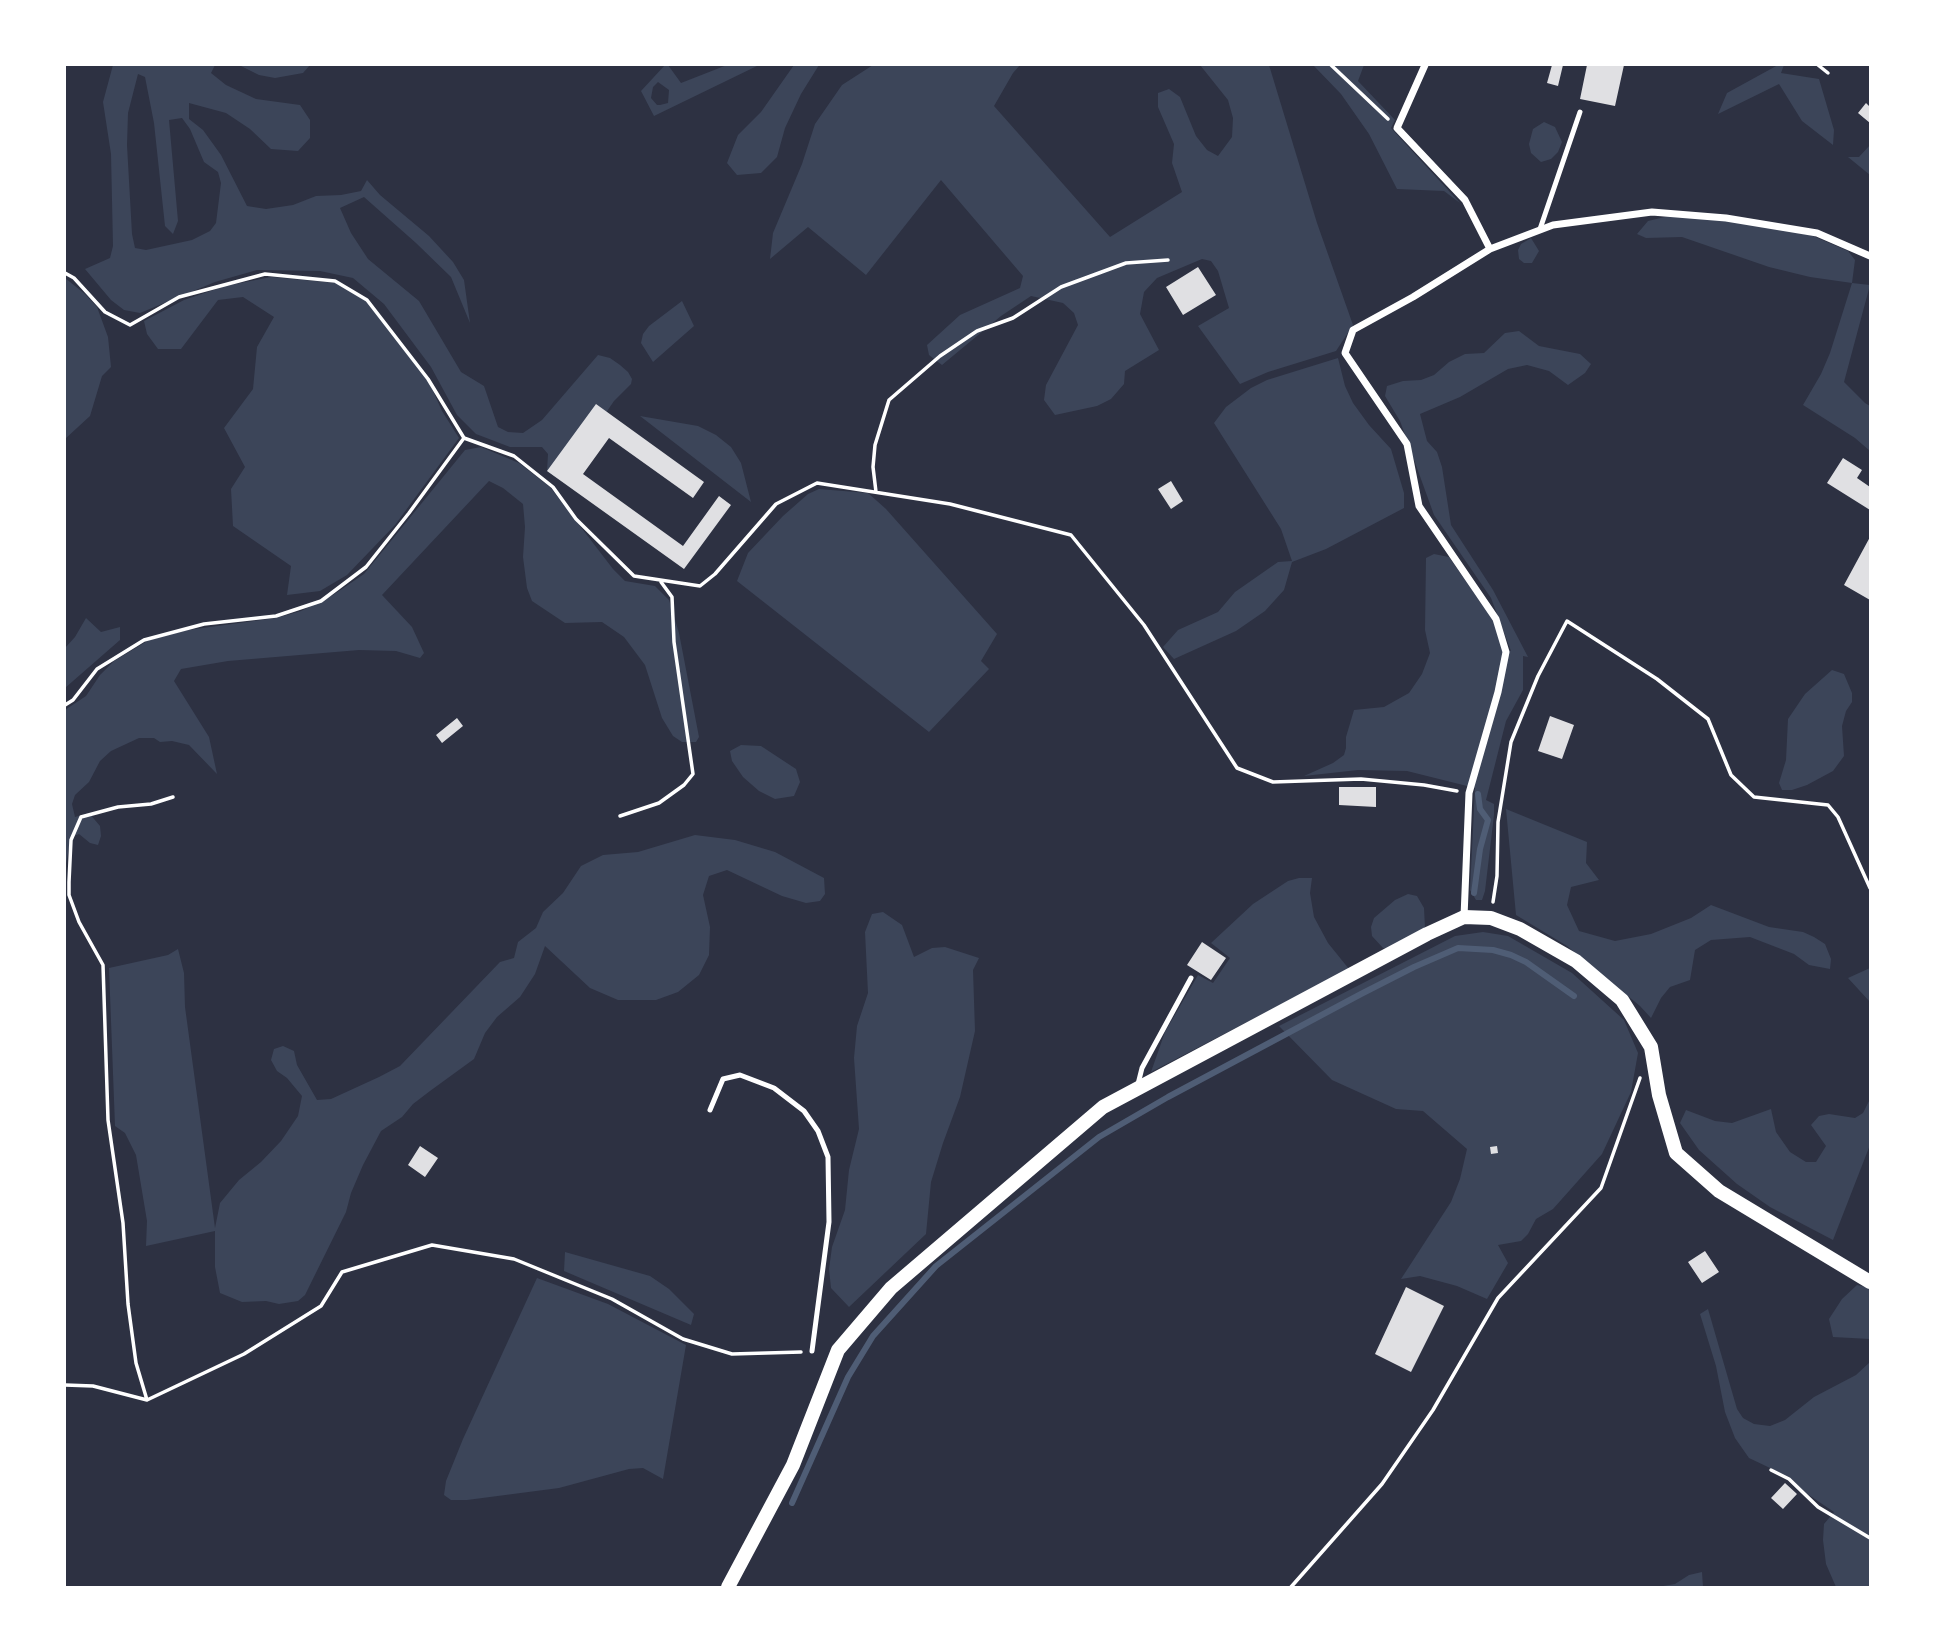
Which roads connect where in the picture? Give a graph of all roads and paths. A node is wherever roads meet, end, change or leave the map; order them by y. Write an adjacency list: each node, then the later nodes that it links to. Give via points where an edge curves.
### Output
1 (1331, 65): 6 (path)
2 (1425, 65): 6 (street)
3 (1818, 65): 4 (path)
4 (1828, 73)
5 (1580, 112): 7 (lane)
6 (1397, 128): 8 (street, via 1465,200)
7 (1540, 229): 8 (street); 9 (street, via 1652,212 1817,233)
8 (1490, 249): 16 (street, via 1353,330 1345,353 1407,444 1419,506 1496,619 1506,652)
9 (1870, 256)
10 (1168, 260): 13 (path, via 1126,263 1061,287 940,356 889,400 875,445)
11 (66, 275): 12 (path, via 75,278 105,312 130,325 179,297 265,274 335,281 368,300 428,379)
12 (464, 438): 14 (path, via 514,456 553,487 576,519 634,576); 15 (path, via 366,567 321,601 276,615 204,624 144,640 97,669)
13 (876, 492): 14 (path, via 817,484 776,504 700,586); 16 (path, via 950,504 1071,535 1144,625 1237,768 1273,782 1361,779)
14 (660, 580): 18 (path, via 672,597 693,774 659,803)
15 (65, 705)
16 (1469, 793): 20 (street)
17 (173, 797): 29 (path, via 81,817 71,841 69,881 79,922 103,965 108,1120 136,1363)
18 (620, 817)
19 (1870, 888): 21 (path, via 1838,817 1828,805 1754,797 1731,775 1708,719 1657,679 1567,621 1511,742)
20 (1464, 917): 21 (main road); 24 (main road)
21 (1490, 918): 23 (main road, via 1520,929 1576,961 1622,1000)
22 (1191, 978): 24 (lane, via 1142,1068)
23 (1651, 1047): 26 (main road, via 1676,1153 1719,1191); 33 (path, via 1601,1188 1498,1298 1433,1409 1382,1484)
24 (1137, 1089): 32 (main road, via 1103,1107 891,1288 838,1350 793,1465)
25 (710, 1110): 27 (lane, via 723,1079 740,1075 774,1088 804,1111 818,1131 828,1157 829,1222)
26 (1870, 1282)
27 (812, 1351): 29 (path, via 732,1354 683,1339 612,1299 514,1259 432,1245 342,1272 321,1306 244,1354)
28 (65, 1385): 29 (path)
29 (146, 1400)
30 (1772, 1471): 31 (path, via 1789,1479 1818,1507)
31 (1870, 1538)
32 (728, 1587)
33 (1291, 1587)

